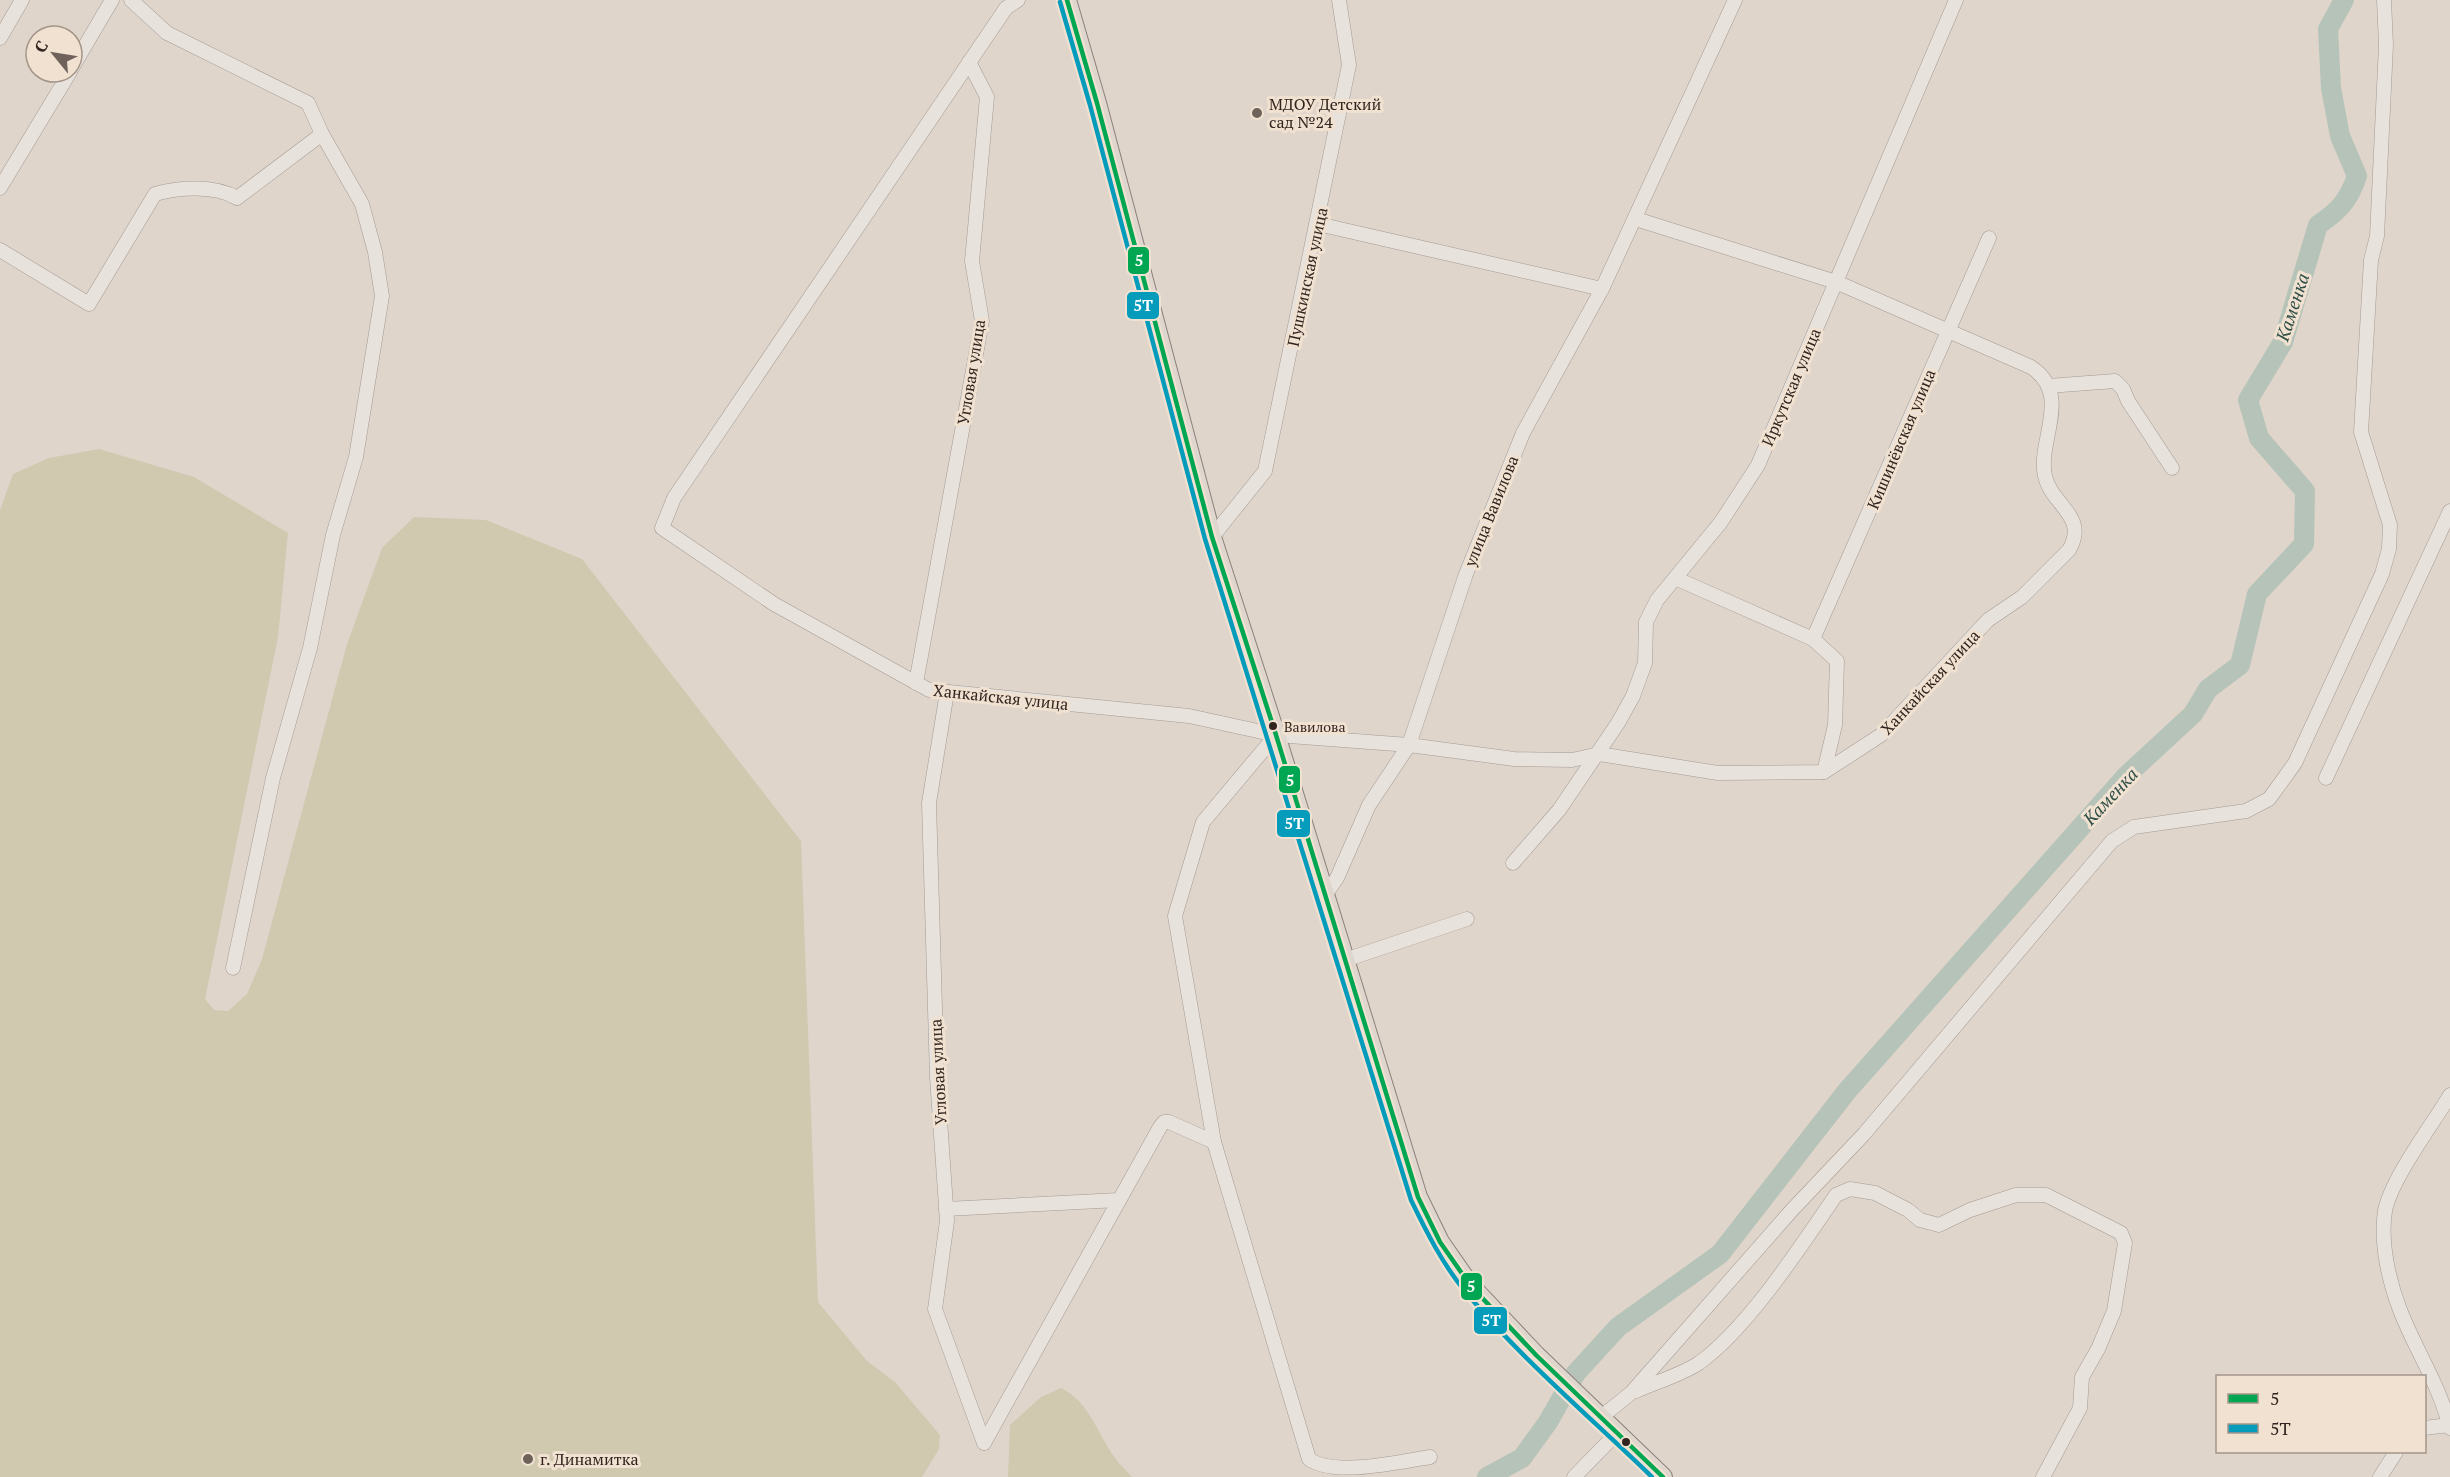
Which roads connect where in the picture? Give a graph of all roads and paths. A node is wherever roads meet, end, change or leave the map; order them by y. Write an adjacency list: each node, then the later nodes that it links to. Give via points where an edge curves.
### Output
1 (22, 0): 10 (street)
2 (112, 0): 11 (street)
3 (131, 0): 14 (street, via 167,33 308,103)
4 (1018, 0): 12 (street, via 1006,8)
5 (1067, 0): 26 (main road)
6 (1338, 0): 17 (street, Пушкинская улица, via 1349,65)
7 (1735, 0): 16 (street, улица Вавилова)
8 (1956, 0): 20 (street, Иркутская улица)
9 (2384, 0): 45 (street, via 2386,45 2377,237 2371,260 2361,432 2390,525 2389,549 2382,574 2295,763 2269,799 2246,812 2134,826 2112,841 1864,1134)
10 (0, 38)
11 (84, 48)
12 (969, 62): 29 (street, Угловая улица, via 987,97 972,261 982,321); 29 (street, Ханкайская улица, via 674,498 662,528 774,604)
13 (63, 84): 15 (street)
14 (322, 134): 19 (street, via 237,198 204,190 155,194 89,304); 40 (street, via 362,204 382,296 356,457 333,535 310,648 273,778)
15 (0, 188)
16 (1636, 219): 20 (street); 21 (street, улица Вавилова)
17 (1318, 224): 21 (street); 26 (street, Пушкинская улица, via 1265,471)
18 (1989, 238): 22 (street, Кишинёвская улица)
19 (0, 250)
20 (1836, 282): 22 (street); 27 (street, Иркутская улица, via 1758,465 1721,522)
21 (1602, 289): 32 (street, улица Вавилова, via 1523,433 1466,574)
22 (1947, 329): 23 (street, via 2031,367); 28 (street, Кишинёвская улица)
23 (2048, 386): 24 (street, via 2115,381); 34 (street, Ханкайская улица, via 2052,406 2045,475 2074,523 2074,541 2069,550 2022,597 1988,620 1881,735)
24 (2172, 468)
25 (2450, 511): 35 (street)
26 (1212, 537): 31 (main road)
27 (1675, 578): 28 (street); 33 (street, Иркутская улица, via 1646,621 1645,663 1633,696)
28 (1813, 639): 34 (street, via 1837,661 1835,725)
29 (916, 683): 30 (street, Ханкайская улица, via 929,690)
30 (947, 692): 31 (street, Ханкайская улица, via 1189,716); 44 (street, Угловая улица, via 928,802 937,1077)
31 (1276, 735): 32 (street, Ханкайская улица); 37 (main road); 42 (street, via 1203,822 1175,916)
32 (1409, 745): 33 (street, via 1514,759 1572,760); 37 (street, улица Вавилова, via 1369,805 1337,878)
33 (1599, 754): 34 (street, via 1718,773); 36 (street, Иркутская улица, via 1560,810)
34 (1824, 772)
35 (2326, 778)
36 (1513, 863)
37 (1325, 895): 39 (main road)
38 (1467, 919): 39 (street)
39 (1345, 960): 46 (main road, via 1418,1197 1440,1242 1470,1285)
40 (233, 968)
41 (2450, 1095): 47 (street, via 2385,1209 2383,1238 2400,1309 2443,1401)
42 (1214, 1142): 43 (street, via 1164,1122); 51 (street, via 1309,1460 1316,1466 1344,1470)
43 (1119, 1200): 44 (street); 44 (street, Угловая улица, via 984,1443 935,1309)
44 (946, 1209)
45 (1631, 1393): 46 (street); 54 (street, via 1697,1364 1723,1343 1836,1195 1850,1189 1875,1193 1920,1220 1939,1225 2016,1195 2046,1195 2121,1233 2125,1243 2114,1311 2082,1377 2080,1408)
46 (1600, 1418): 49 (main road)
47 (2450, 1426): 48 (street)
48 (2426, 1428)
49 (1617, 1434): 52 (street); 53 (main road)
50 (2396, 1453): 55 (street)
51 (1431, 1457)
52 (1574, 1477)
53 (1663, 1477)
54 (2043, 1477)
55 (2380, 1477)

